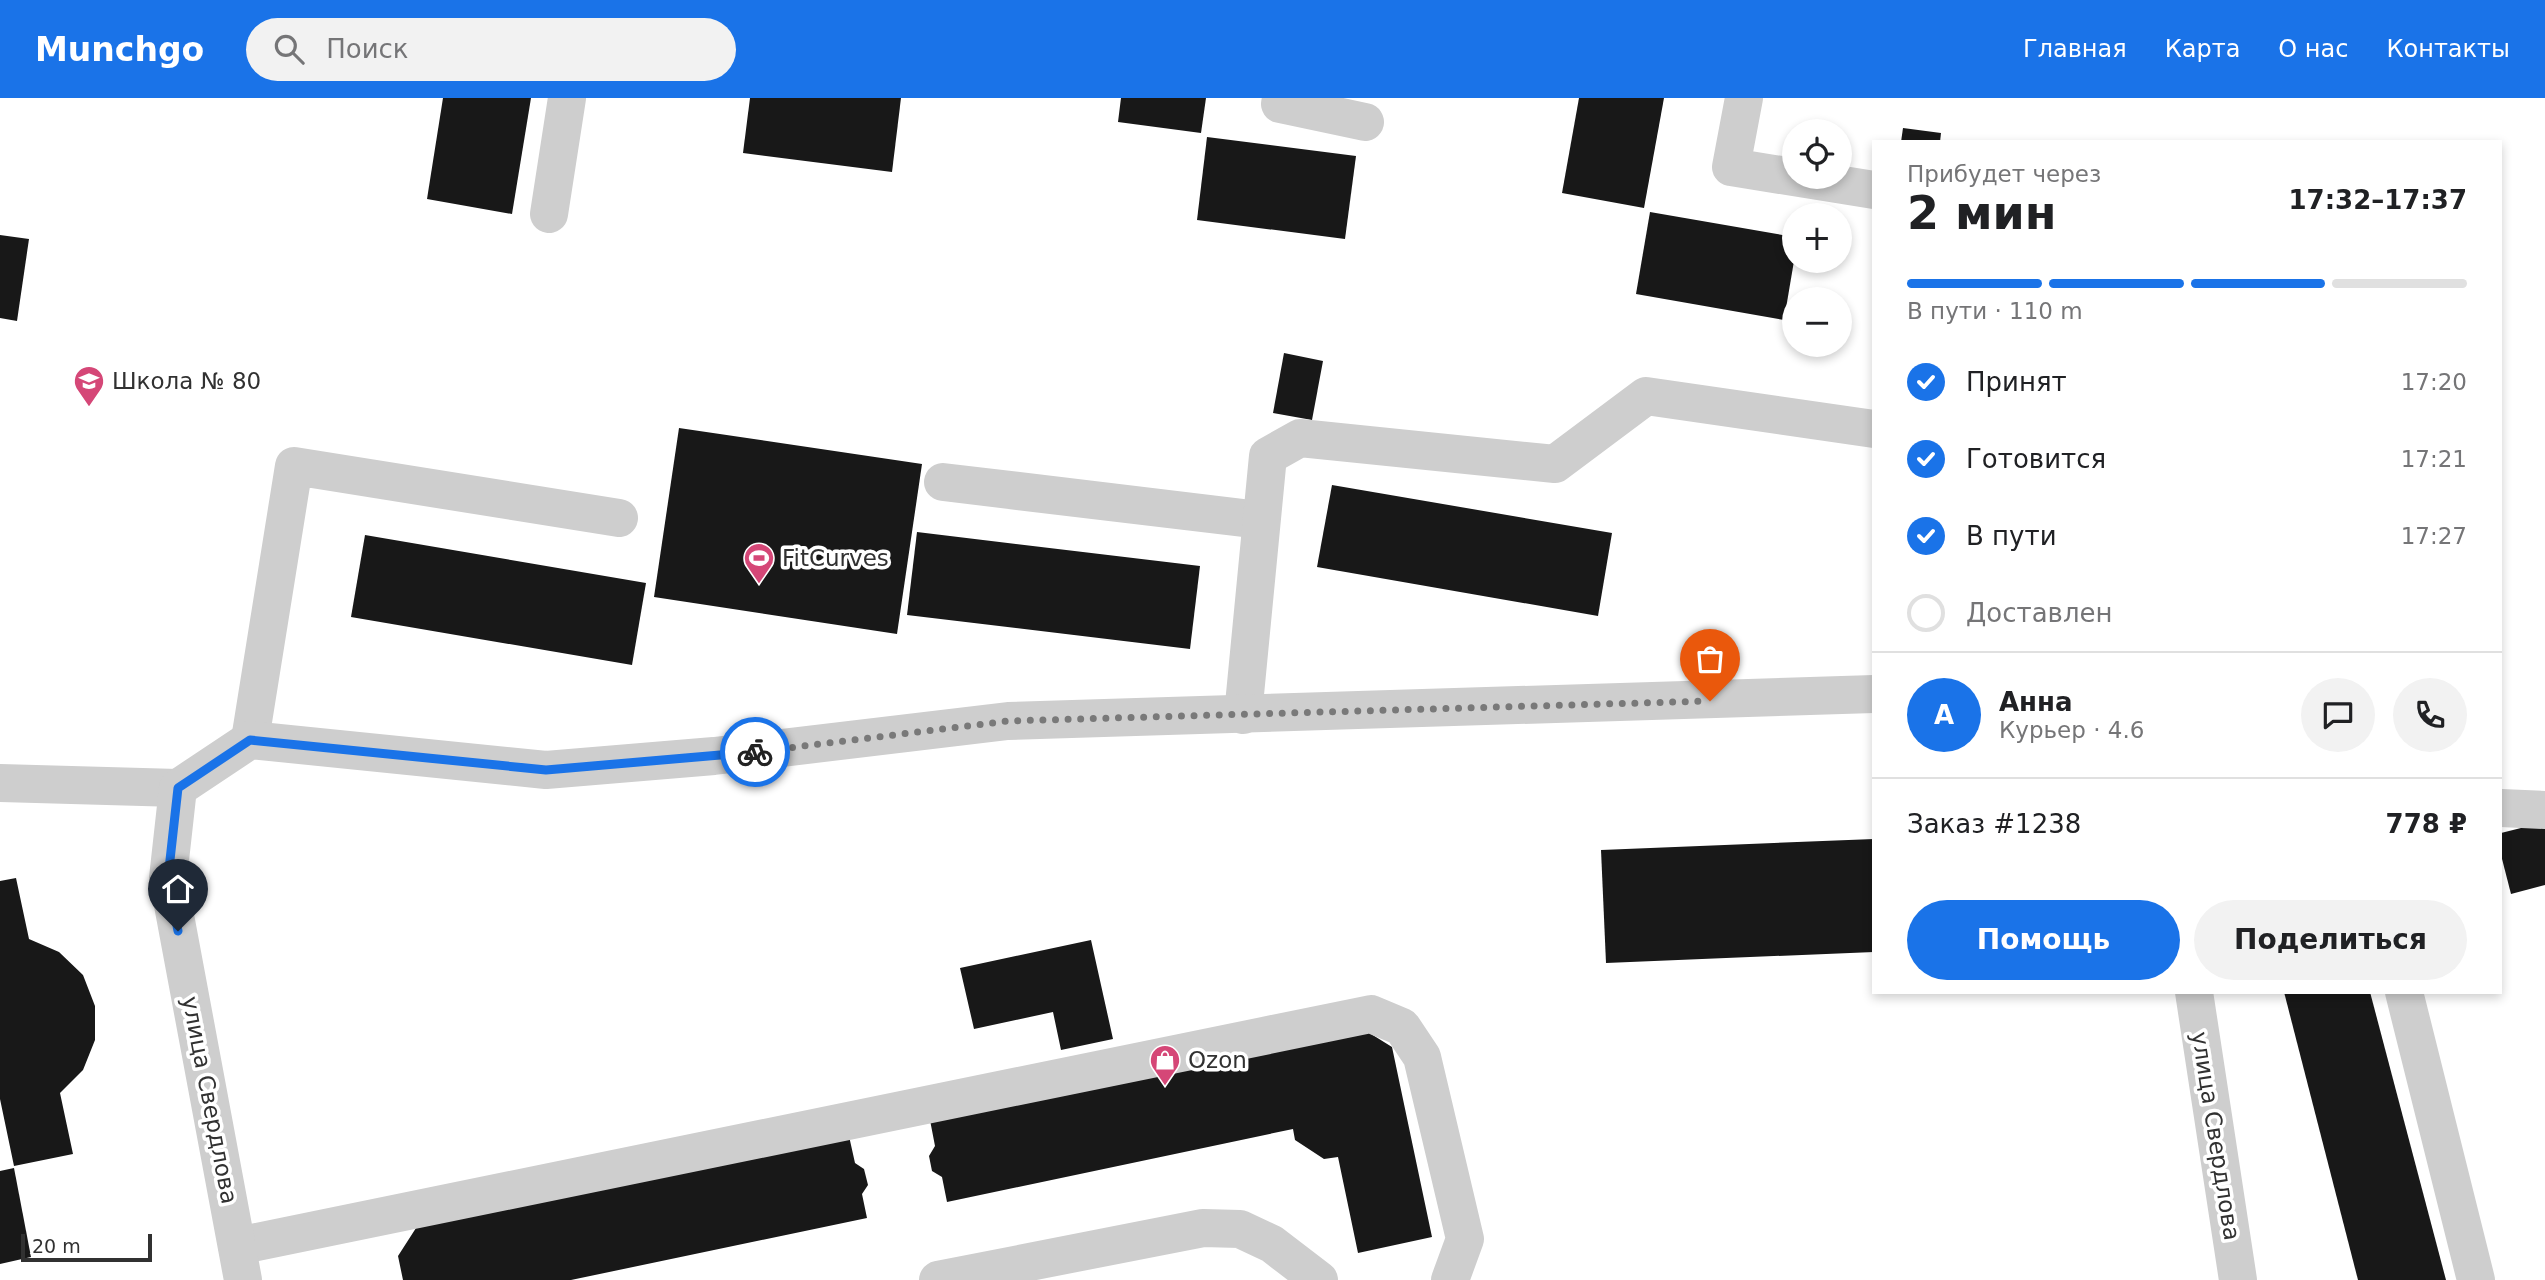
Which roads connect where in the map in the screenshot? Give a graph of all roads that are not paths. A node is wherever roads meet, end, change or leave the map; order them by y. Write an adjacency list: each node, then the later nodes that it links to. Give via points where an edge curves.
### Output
1 (567, 98): 6 (street)
2 (1281, 98): 4 (street, via 1280,104)
3 (1744, 98): 5 (street, via 1731,167)
4 (1366, 122)
5 (1872, 190)
6 (549, 214)
7 (1872, 429): 10 (street, via 1646,396 1555,464 1300,438 1268,456)
8 (943, 482): 10 (street)
9 (619, 518): 13 (street, via 294,466)
10 (1260, 520): 12 (street)
11 (1872, 694): 12 (street)
12 (1243, 715): 13 (street, via 1008,721 714,756 546,770)
13 (250, 740): 15 (street)
14 (0, 783): 15 (street)
15 (178, 788): 20 (street, улица Свердлова, via 168,878)
16 (2502, 808): 17 (street)
17 (2545, 810)
18 (2194, 994): 24 (street, улица Свердлова)
19 (2404, 994): 25 (street)
20 (240, 1263): 23 (street, via 1371,1014 1402,1027 1422,1057 1465,1239)
21 (938, 1280): 22 (street, via 1203,1228 1240,1229 1272,1244)
22 (1319, 1280)
23 (1450, 1280)
24 (2238, 1280)
25 (2476, 1280)

